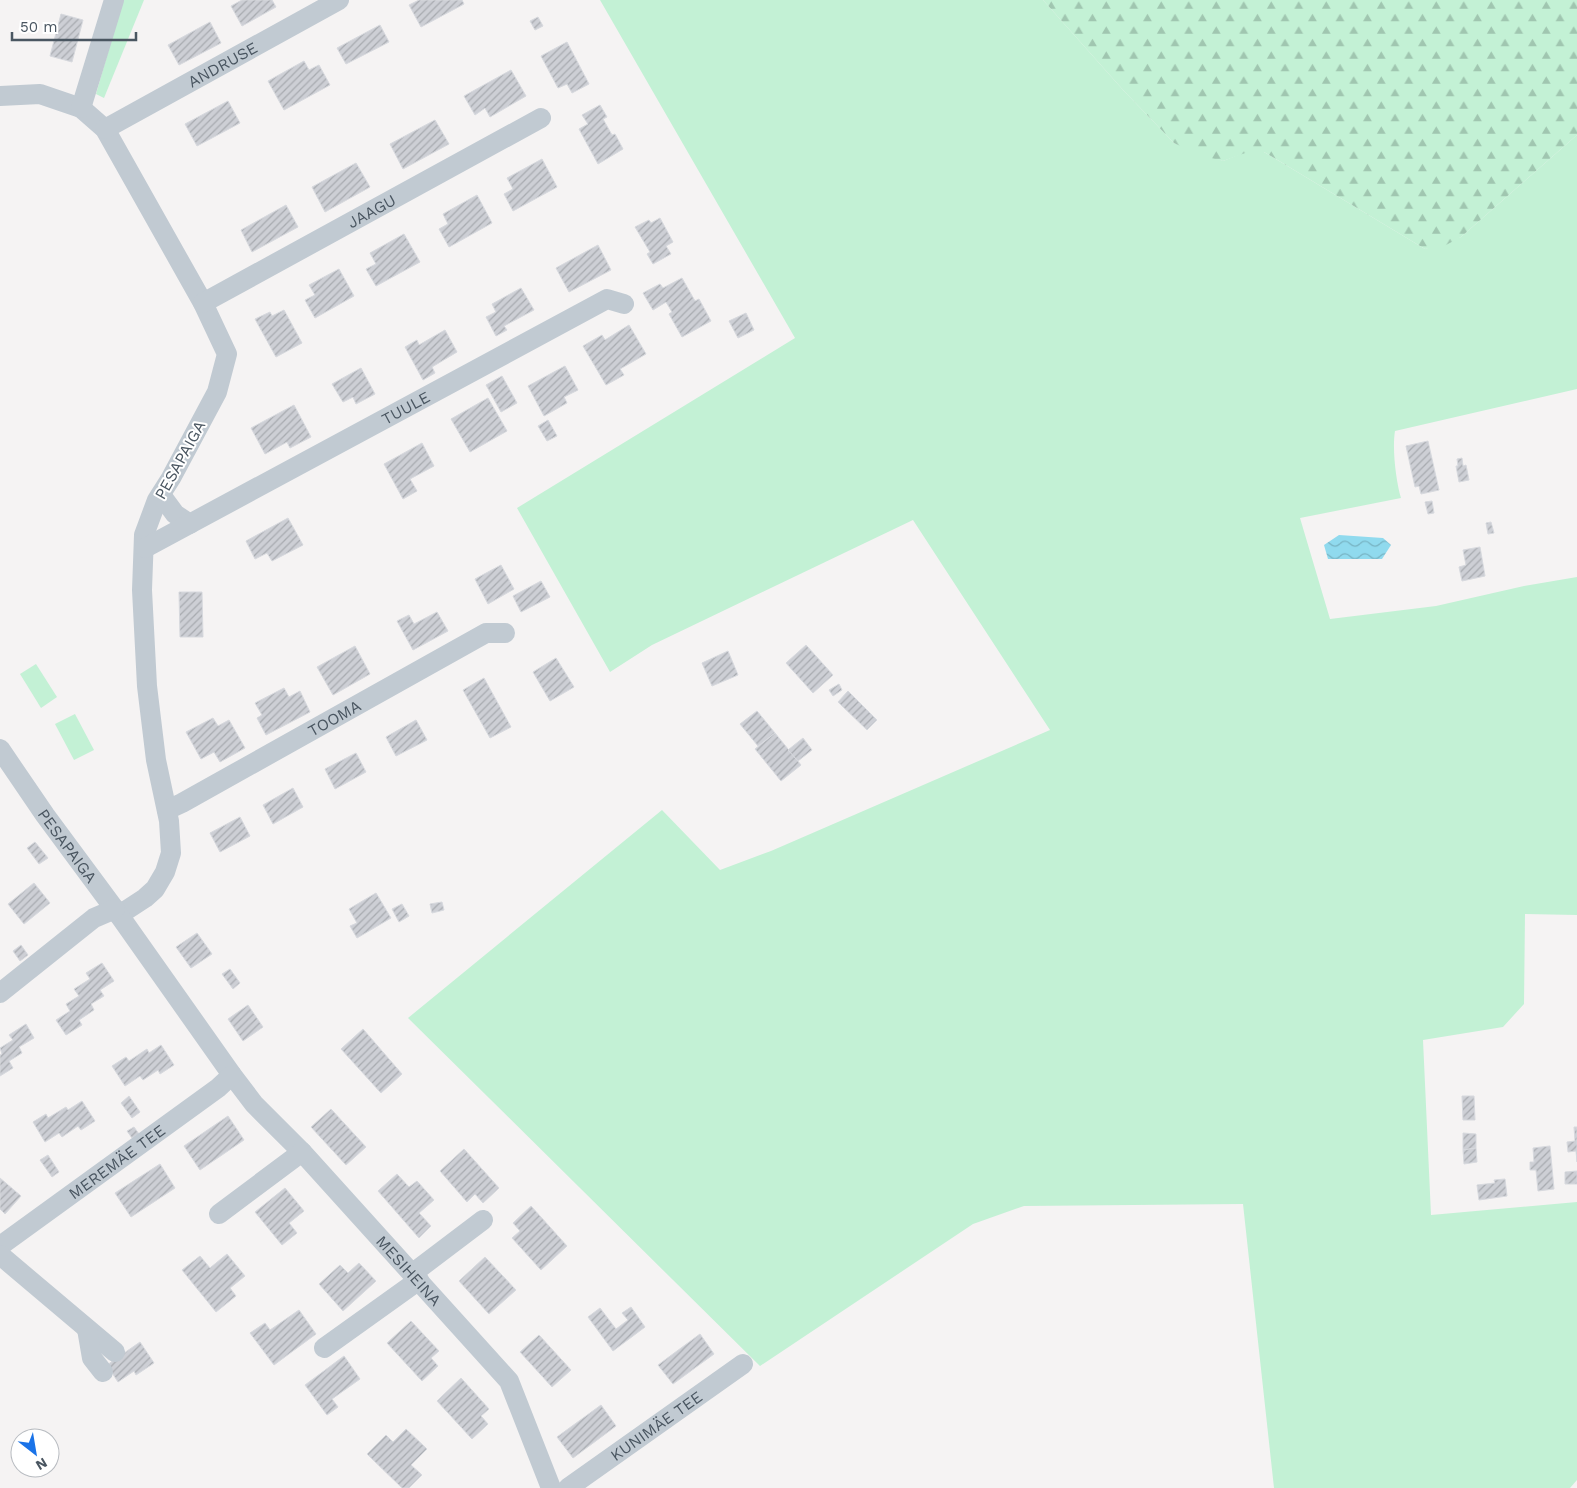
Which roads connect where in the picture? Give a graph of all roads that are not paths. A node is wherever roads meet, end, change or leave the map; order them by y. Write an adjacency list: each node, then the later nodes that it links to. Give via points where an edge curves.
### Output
1 (114, 0): 4 (street)
2 (339, 0): 6 (street, ANDRUSE)
3 (0, 96): 4 (street, PESAPAIGA, via 40,94)
4 (82, 108): 6 (street, PESAPAIGA)
5 (541, 118): 7 (street, JAAGU)
6 (105, 129): 7 (street, PESAPAIGA)
7 (203, 303): 9 (street, PESAPAIGA, via 227,354 217,392)
8 (624, 304): 10 (street, TUULE, via 607,299)
9 (161, 494): 10 (street, via 175,514); 11 (street, PESAPAIGA, via 144,536)
10 (190, 524): 11 (street, TUULE)
11 (145, 548): 14 (street, PESAPAIGA, via 142,590 147,686 156,760)
12 (505, 633): 14 (street, TOOMA, via 486,633)
13 (0, 749): 15 (street, PESAPAIGA)
14 (167, 810): 15 (street, PESAPAIGA, via 171,853 165,872 145,898)
15 (117, 912): 16 (street, via 94,918); 17 (street, PESAPAIGA)
16 (0, 993)
17 (232, 1075): 18 (street, MESIHEINA, via 254,1104); 21 (street, MEREMÄE TEE)
18 (302, 1152): 19 (street); 23 (street, MESIHEINA)
19 (219, 1214)
20 (483, 1220): 23 (street)
21 (0, 1246)
22 (0, 1255): 24 (street)
23 (416, 1277): 25 (street); 29 (street, MESIHEINA, via 509,1380)
24 (87, 1329): 26 (street); 28 (street, via 92,1358)
25 (324, 1348)
26 (115, 1352)
27 (743, 1364): 30 (street, KUNIMÄE TEE)
28 (103, 1372)
29 (551, 1488)
30 (568, 1488)

